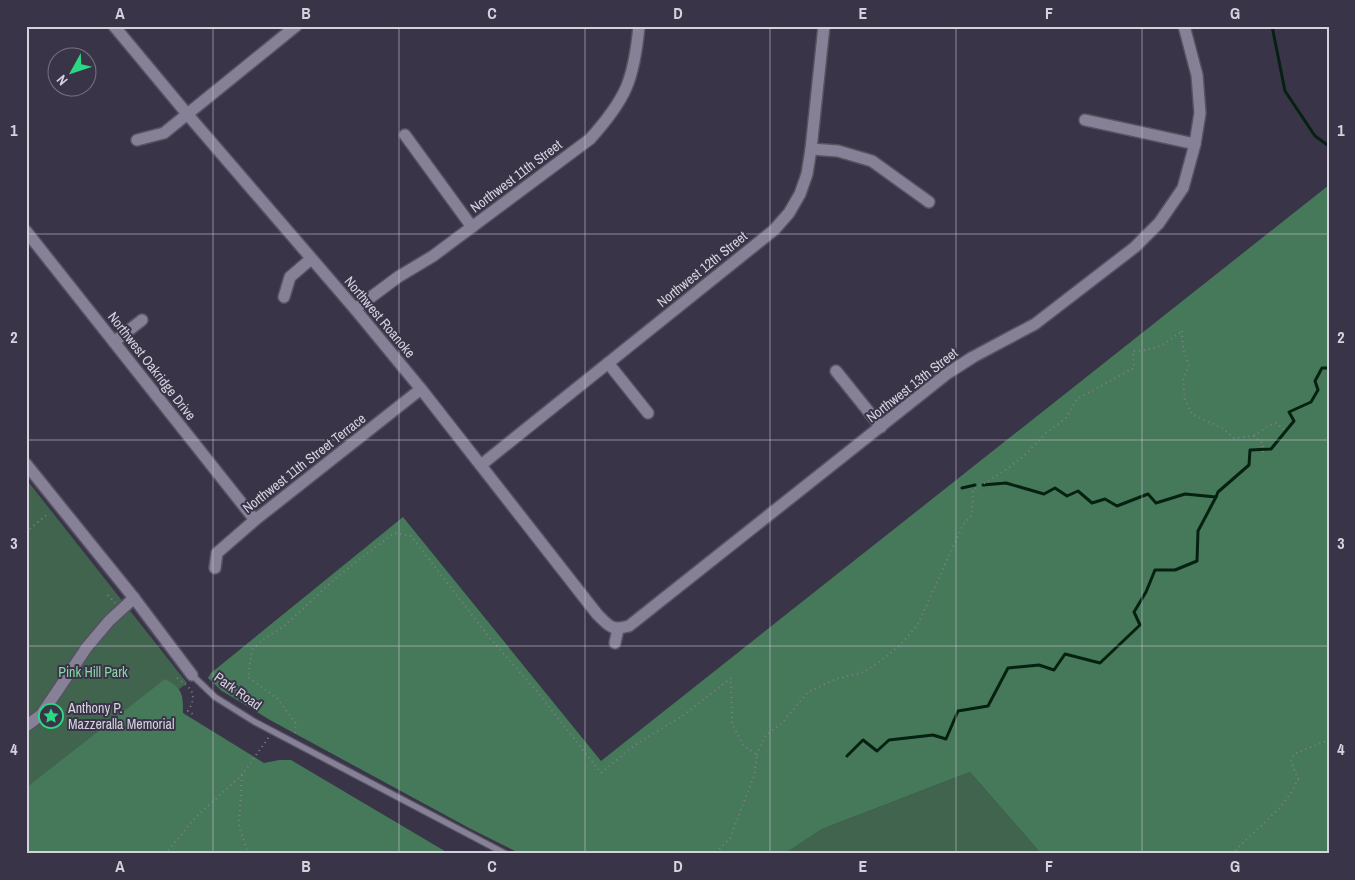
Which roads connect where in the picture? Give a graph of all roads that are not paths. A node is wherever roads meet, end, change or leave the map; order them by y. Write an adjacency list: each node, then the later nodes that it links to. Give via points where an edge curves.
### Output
1 (114, 26): 6 (street, Northwest Roanoke)
2 (296, 26): 6 (street)
3 (639, 26): 13 (street, Northwest 11th Street, via 631,78 609,118 590,139)
4 (824, 26): 11 (street, Northwest 12th Street)
5 (1184, 26): 10 (street, Northwest 13th Street, via 1197,75 1200,113)
6 (188, 115): 9 (street, via 164,133); 15 (street, Northwest Roanoke)
7 (1085, 120): 10 (street)
8 (405, 135): 13 (street)
9 (137, 140)
10 (1195, 144): 24 (street, Northwest 13th Street, via 1183,188 1159,222 1135,247 1035,324 948,373)
11 (811, 149): 12 (street, via 838,151 872,161); 20 (street, Northwest 12th Street, via 800,194 774,230)
12 (929, 202)
13 (472, 227): 17 (street, Northwest 11th Street)
14 (26, 231): 19 (street, Northwest Oakridge Drive)
15 (310, 258): 16 (street, via 290,277); 17 (street, Northwest Roanoke)
16 (284, 297)
17 (355, 309): 22 (street, Northwest Roanoke)
18 (142, 320): 19 (street)
19 (114, 342): 27 (street, Northwest Oakridge Drive)
20 (608, 362): 23 (street); 26 (street, Northwest 12th Street)
21 (836, 371): 24 (street)
22 (421, 389): 26 (street, Northwest Roanoke); 27 (street, Northwest 11th Street Terrace)
23 (648, 413)
24 (881, 427): 30 (street, Northwest 13th Street, via 629,626)
25 (26, 464): 29 (street, Park Road)
26 (481, 464): 30 (street, Northwest Roanoke, via 598,614 611,628)
27 (255, 520): 28 (street, Northwest 11th Street Terrace, via 217,553)
28 (215, 568)
29 (134, 598): 32 (street, Park Road); 33 (street, via 87,647 41,714)
30 (618, 629): 31 (street)
31 (615, 643)
32 (192, 675): 34 (lane, Park Road, via 233,709)
33 (26, 726)
34 (506, 854)

